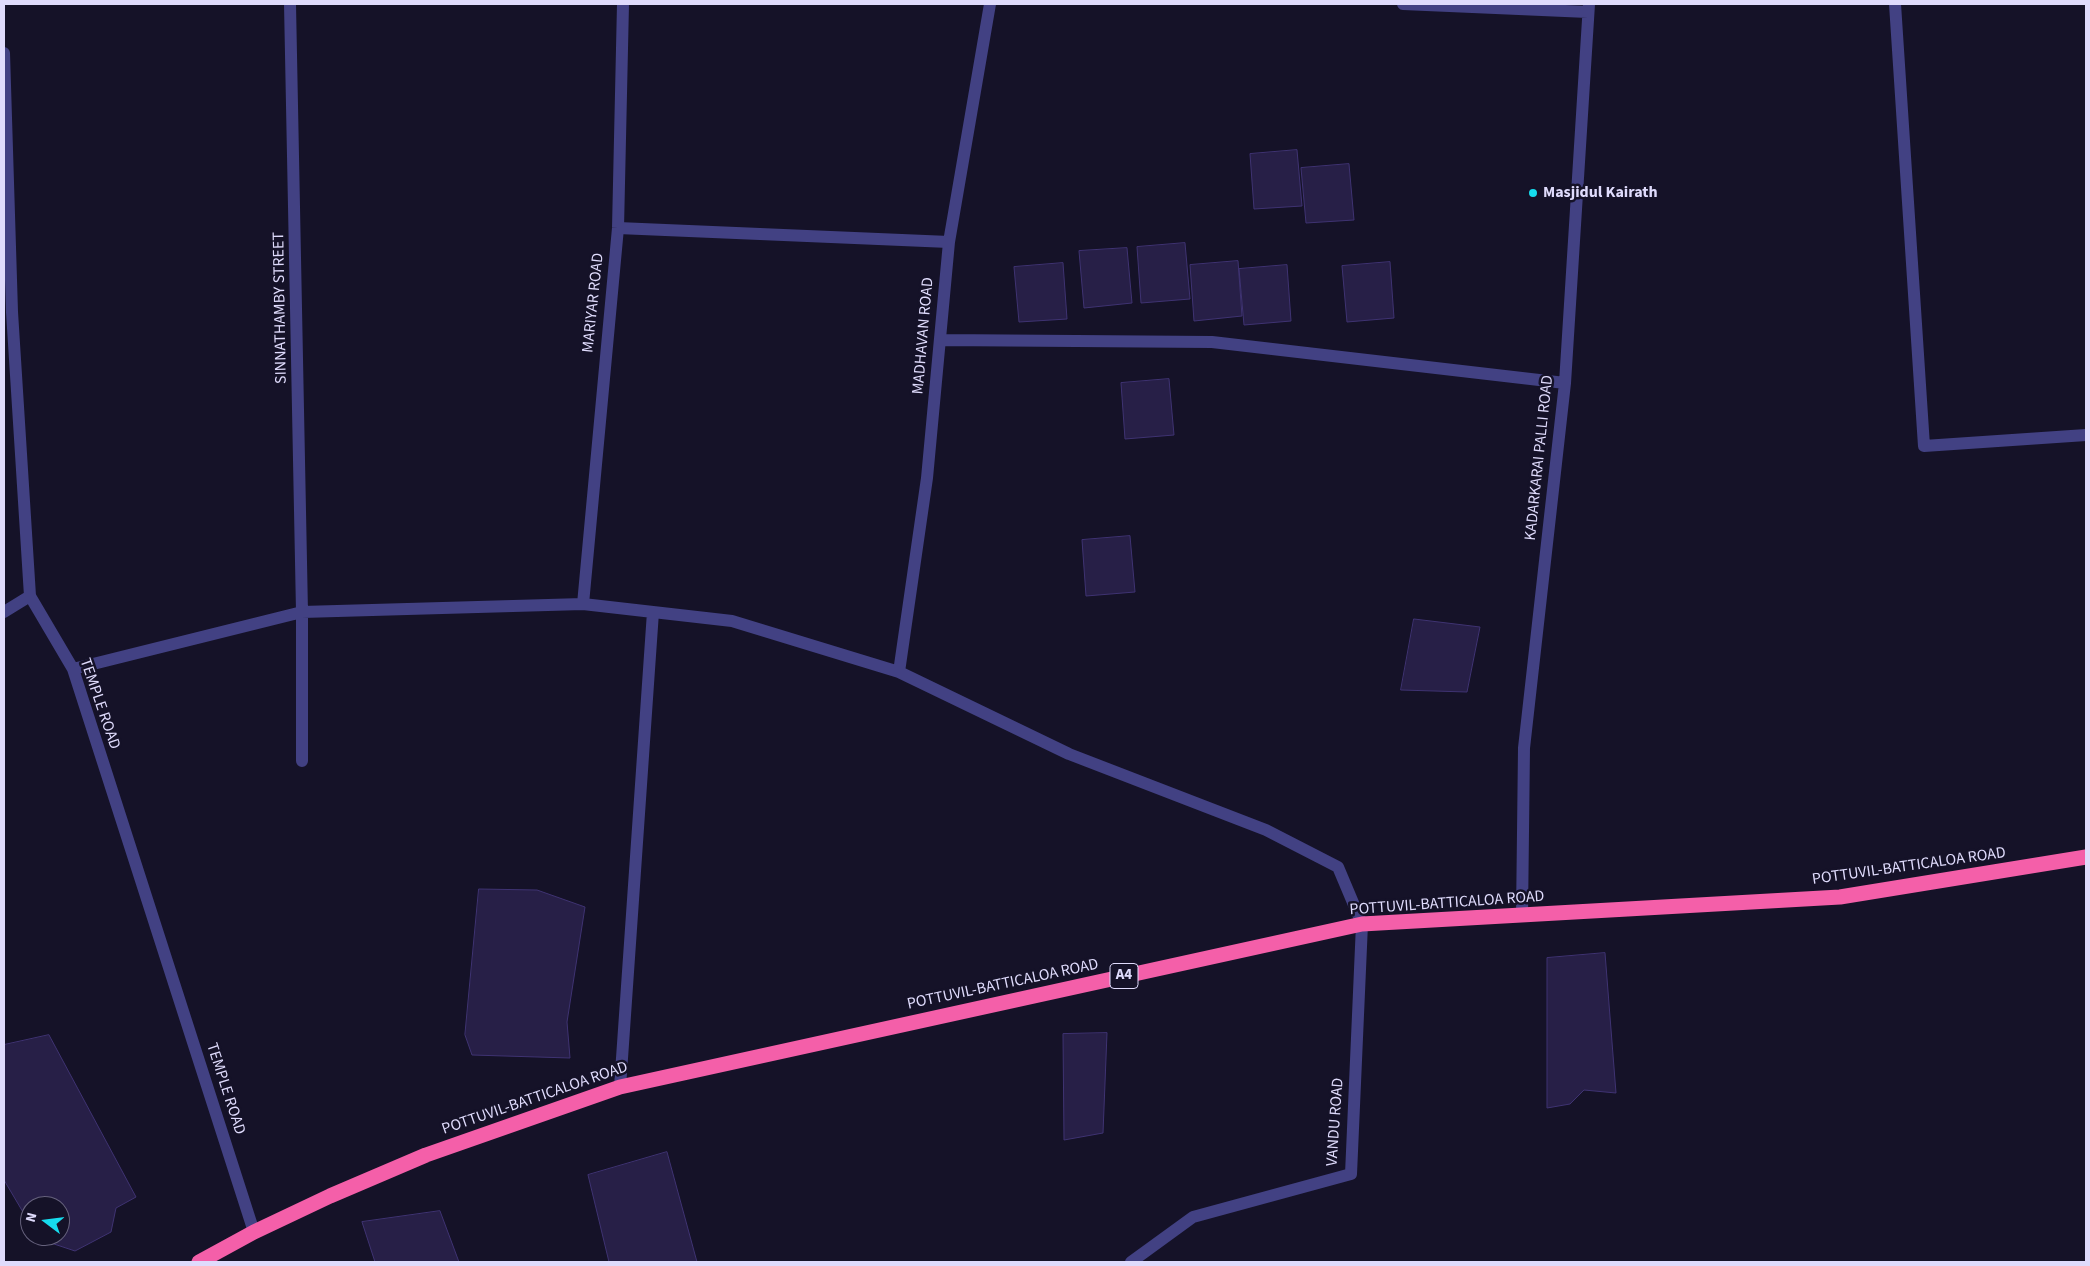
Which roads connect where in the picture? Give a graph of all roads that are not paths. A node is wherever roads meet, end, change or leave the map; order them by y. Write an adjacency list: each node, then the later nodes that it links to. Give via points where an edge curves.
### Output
1 (290, 4): 16 (street, SINNATHAMBY STREET)
2 (622, 4): 8 (street, MARIYAR ROAD)
3 (990, 4): 9 (street, MADHAVAN ROAD)
4 (1403, 4): 6 (street)
5 (1895, 4): 12 (street, via 1924,446)
6 (1588, 8): 11 (street, KADARKARAI PALLI ROAD)
7 (4, 53): 13 (street, TEMPLE ROAD, via 12,312)
8 (618, 228): 9 (street); 14 (street, MARIYAR ROAD)
9 (949, 242): 10 (street, MADHAVAN ROAD)
10 (940, 340): 11 (street, via 1212,342); 19 (street, MADHAVAN ROAD, via 927,478)
11 (1565, 383): 22 (street, KADARKARAI PALLI ROAD, via 1524,748)
12 (2086, 435)
13 (30, 596): 15 (street); 18 (street, TEMPLE ROAD)
14 (583, 604): 16 (street); 17 (street)
15 (4, 612)
16 (302, 612): 18 (street); 20 (street, SINNATHAMBY STREET)
17 (653, 612): 19 (street, via 732,620); 24 (street)
18 (73, 669): 25 (street, TEMPLE ROAD)
19 (899, 672): 23 (street, via 1069,754 1266,830 1338,867)
20 (302, 761)
21 (2086, 857): 22 (highway, POTTUVIL-BATTICALOA ROAD / A4, via 1840,897)
22 (1522, 916): 23 (highway, POTTUVIL-BATTICALOA ROAD / A4)
23 (1362, 924): 24 (highway, POTTUVIL-BATTICALOA ROAD / A4); 27 (street, VANDU ROAD, via 1351,1174 1193,1217)
24 (620, 1087): 25 (highway, POTTUVIL-BATTICALOA ROAD / A4, via 426,1154)
25 (254, 1232): 26 (highway, POTTUVIL-BATTICALOA ROAD / A4)
26 (199, 1262)
27 (1132, 1262)

